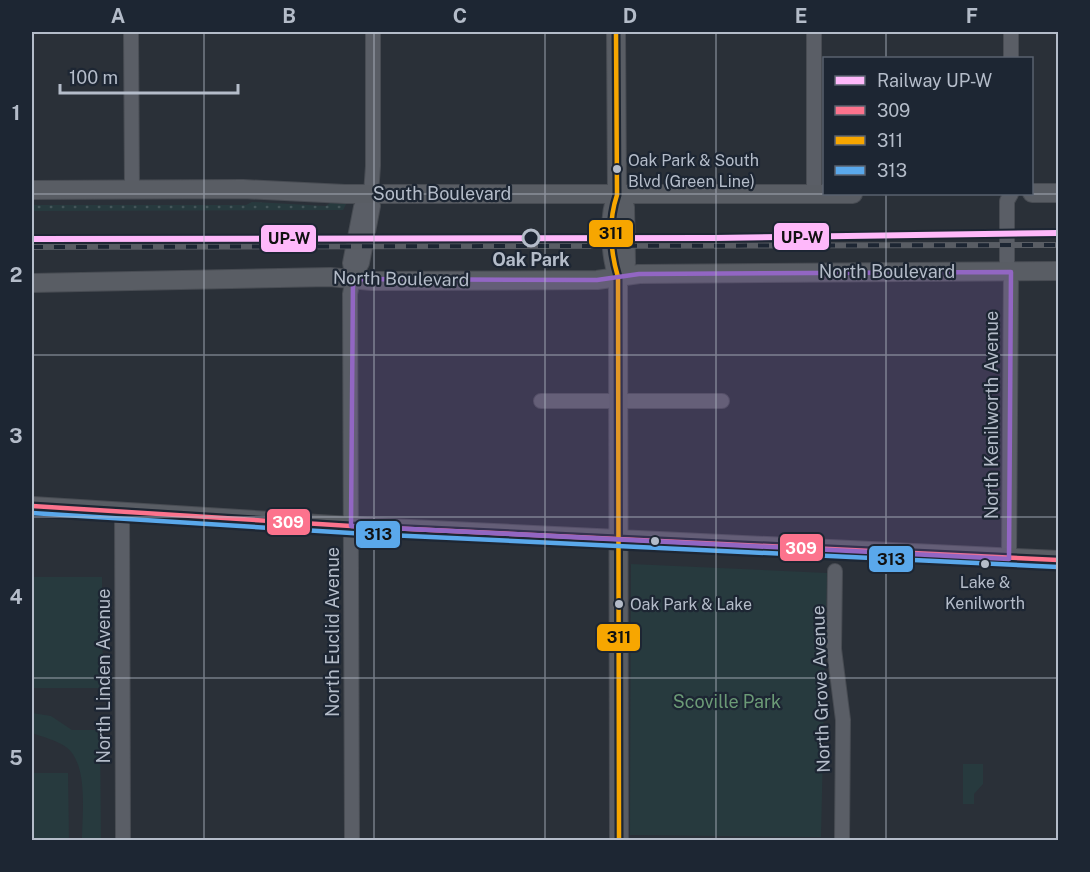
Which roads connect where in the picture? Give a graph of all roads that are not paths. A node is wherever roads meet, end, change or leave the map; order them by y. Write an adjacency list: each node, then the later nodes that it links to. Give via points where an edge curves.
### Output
1 (131, 32): 8 (street)
2 (373, 32): 11 (street)
3 (616, 32): 14 (street)
4 (814, 32): 12 (street)
5 (1011, 32): 6 (street)
6 (1011, 57)
7 (32, 190): 8 (street, South Boulevard)
8 (132, 190): 11 (street, South Boulevard)
9 (1033, 193): 10 (street)
10 (1059, 193)
11 (371, 194): 14 (street, South Boulevard); 19 (street, North Euclid Avenue, via 361,207 350,263)
12 (814, 194): 13 (street, South Boulevard); 14 (street, South Boulevard)
13 (823, 194)
14 (617, 195): 18 (street, via 612,207 612,262)
15 (1011, 195): 17 (street, North Kenilworth Avenue, via 1007,201 1007,263)
16 (1059, 271): 17 (street, North Boulevard)
17 (1011, 272): 18 (street, North Boulevard); 28 (street, North Kenilworth Avenue)
18 (618, 277): 19 (street, North Boulevard); 22 (street)
19 (353, 279): 20 (street, North Boulevard); 26 (street, North Euclid Avenue)
20 (32, 283)
21 (541, 401): 22 (street)
22 (618, 401): 23 (street); 27 (street)
23 (722, 401)
24 (32, 506): 25 (street)
25 (122, 511): 26 (street); 31 (street, North Linden Avenue)
26 (351, 526): 27 (street); 32 (street, North Euclid Avenue)
27 (618, 540): 28 (street); 33 (street)
28 (1010, 559): 29 (street)
29 (1059, 560)
30 (836, 571): 34 (street, North Grove Avenue, via 834,649 843,720)
31 (123, 840)
32 (352, 840)
33 (619, 840)
34 (842, 840)

